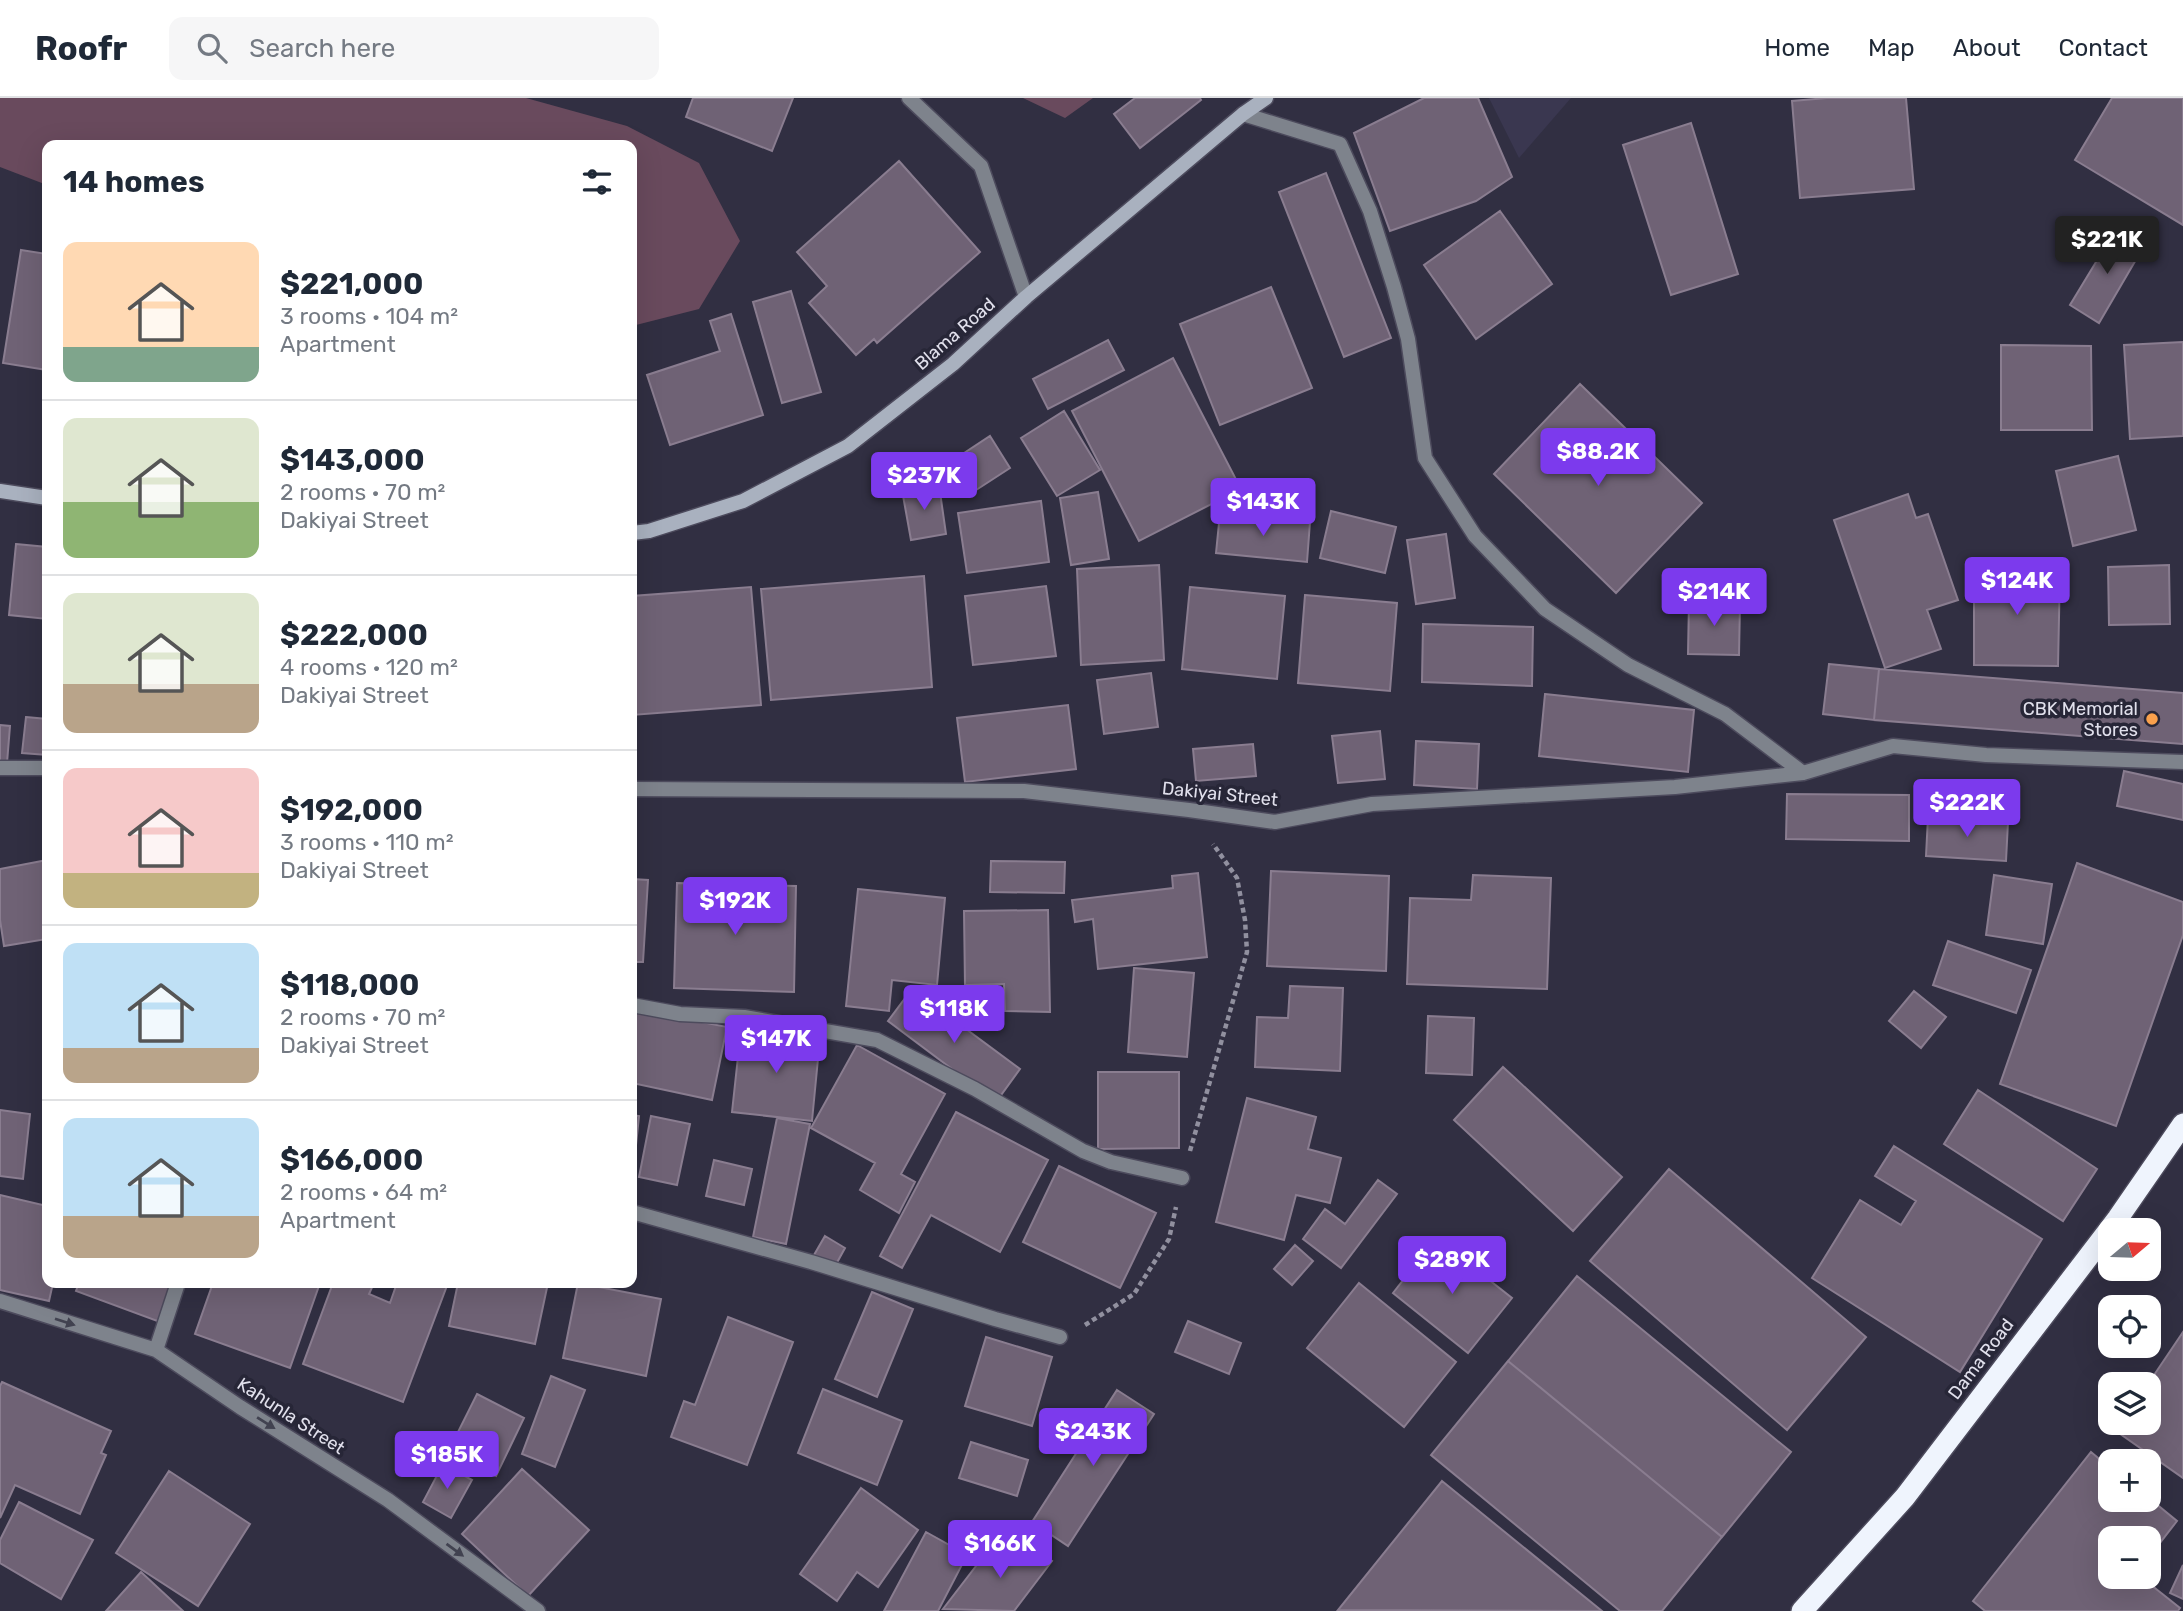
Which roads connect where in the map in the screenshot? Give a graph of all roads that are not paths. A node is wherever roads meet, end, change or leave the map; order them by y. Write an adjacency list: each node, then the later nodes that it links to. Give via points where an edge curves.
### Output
1 (909, 98): 4 (street, via 981,166)
2 (1266, 98): 3 (street, Blama Road)
3 (1243, 114): 4 (street, Blama Road); 11 (street, via 1340,144 1370,211 1401,313 1425,458 1475,536 1545,609 1628,664 1725,714)
4 (1026, 298): 7 (street, Blama Road, via 953,364 848,446 743,501)
5 (0, 491): 6 (street)
6 (42, 497)
7 (637, 532)
8 (2183, 762): 11 (street, Dakiyai Street, via 1986,755 1893,746)
9 (0, 768): 10 (street)
10 (42, 768)
11 (1803, 773): 12 (street, Dakiyai Street, via 1675,788 1372,804 1275,822 1024,791)
12 (637, 789)
13 (637, 1006): 15 (street, via 680,1014 744,1017 877,1040 1083,1151)
14 (2183, 1124): 22 (highway, Dama Road, via 2118,1218 1905,1497)
15 (1182, 1178)
16 (637, 1213): 19 (street)
17 (176, 1288): 20 (street)
18 (0, 1301): 20 (street, Kahunla Street, one-way to 20)
19 (1060, 1337)
20 (156, 1350): 21 (street, Kahunla Street, one-way to 21, via 388,1500)
21 (538, 1611)
22 (1802, 1611)

